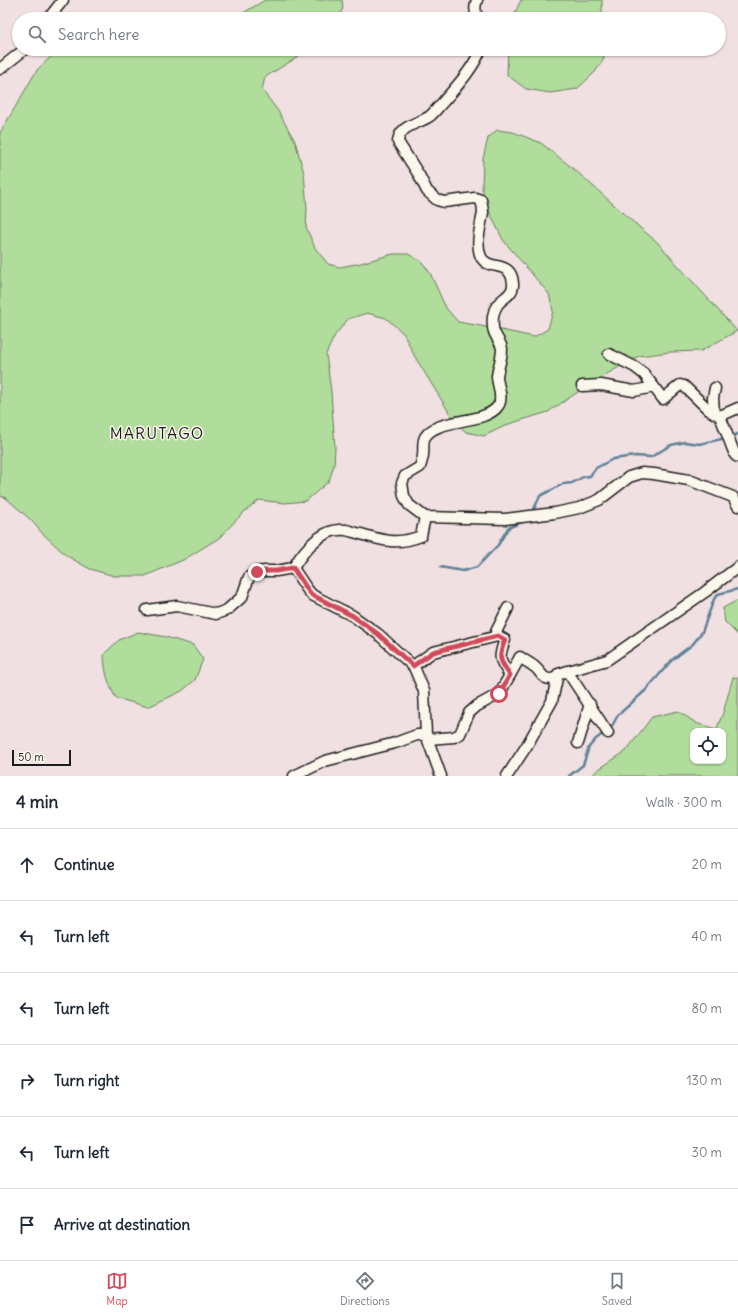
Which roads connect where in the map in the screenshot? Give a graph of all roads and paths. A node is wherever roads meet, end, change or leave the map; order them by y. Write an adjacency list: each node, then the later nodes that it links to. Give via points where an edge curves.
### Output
1 (63, 0): 3 (street)
2 (477, 0): 4 (street)
3 (54, 12)
4 (475, 12)
5 (17, 56): 7 (street)
6 (478, 56): 17 (street, via 468,72 430,116 405,128 398,137 398,142 427,191 437,200 481,200 483,210 478,239 481,256 486,263 506,268 512,276 514,285 512,292 498,305 492,317 493,330 502,350 497,377 501,399 499,406 488,414 429,432 424,439 420,467 406,476 402,483 404,496 409,505)
7 (0, 70)
8 (610, 354): 10 (street, via 644,374)
9 (582, 386): 10 (street, via 601,385 634,391)
10 (654, 387): 13 (street, via 663,399 680,385 684,386 709,410)
11 (715, 388): 13 (street, via 713,398)
12 (738, 408): 13 (street)
13 (717, 414): 14 (street)
14 (738, 457)
15 (736, 494): 16 (street); 17 (street, via 690,480 642,473 629,477 599,500 579,508 555,513 505,519)
16 (738, 506)
17 (425, 517): 19 (street, via 421,536 410,541 395,542 345,530 331,531 317,540)
18 (738, 567): 24 (street, via 607,660)
19 (293, 568): 21 (street, via 257,572 249,577 242,597 227,610 216,614 177,606); 23 (street, via 312,595 353,616 378,634)
20 (508, 608): 22 (street, via 496,632)
21 (147, 610)
22 (498, 636): 23 (street, via 433,652); 25 (street, via 505,640 500,653 502,664)
23 (413, 666): 29 (street, via 424,691)
24 (567, 671): 26 (street, via 558,674); 27 (street)
25 (510, 675): 26 (street, via 520,657 536,667 544,678); 29 (street, via 499,694 477,706 470,713 460,734 454,737)
26 (557, 678): 33 (street, via 552,701)
27 (590, 704): 28 (street); 30 (street)
28 (607, 730)
29 (427, 737): 31 (street, via 417,735 325,761); 32 (street)
30 (578, 743)
31 (294, 776)
32 (441, 776)
33 (507, 776)

